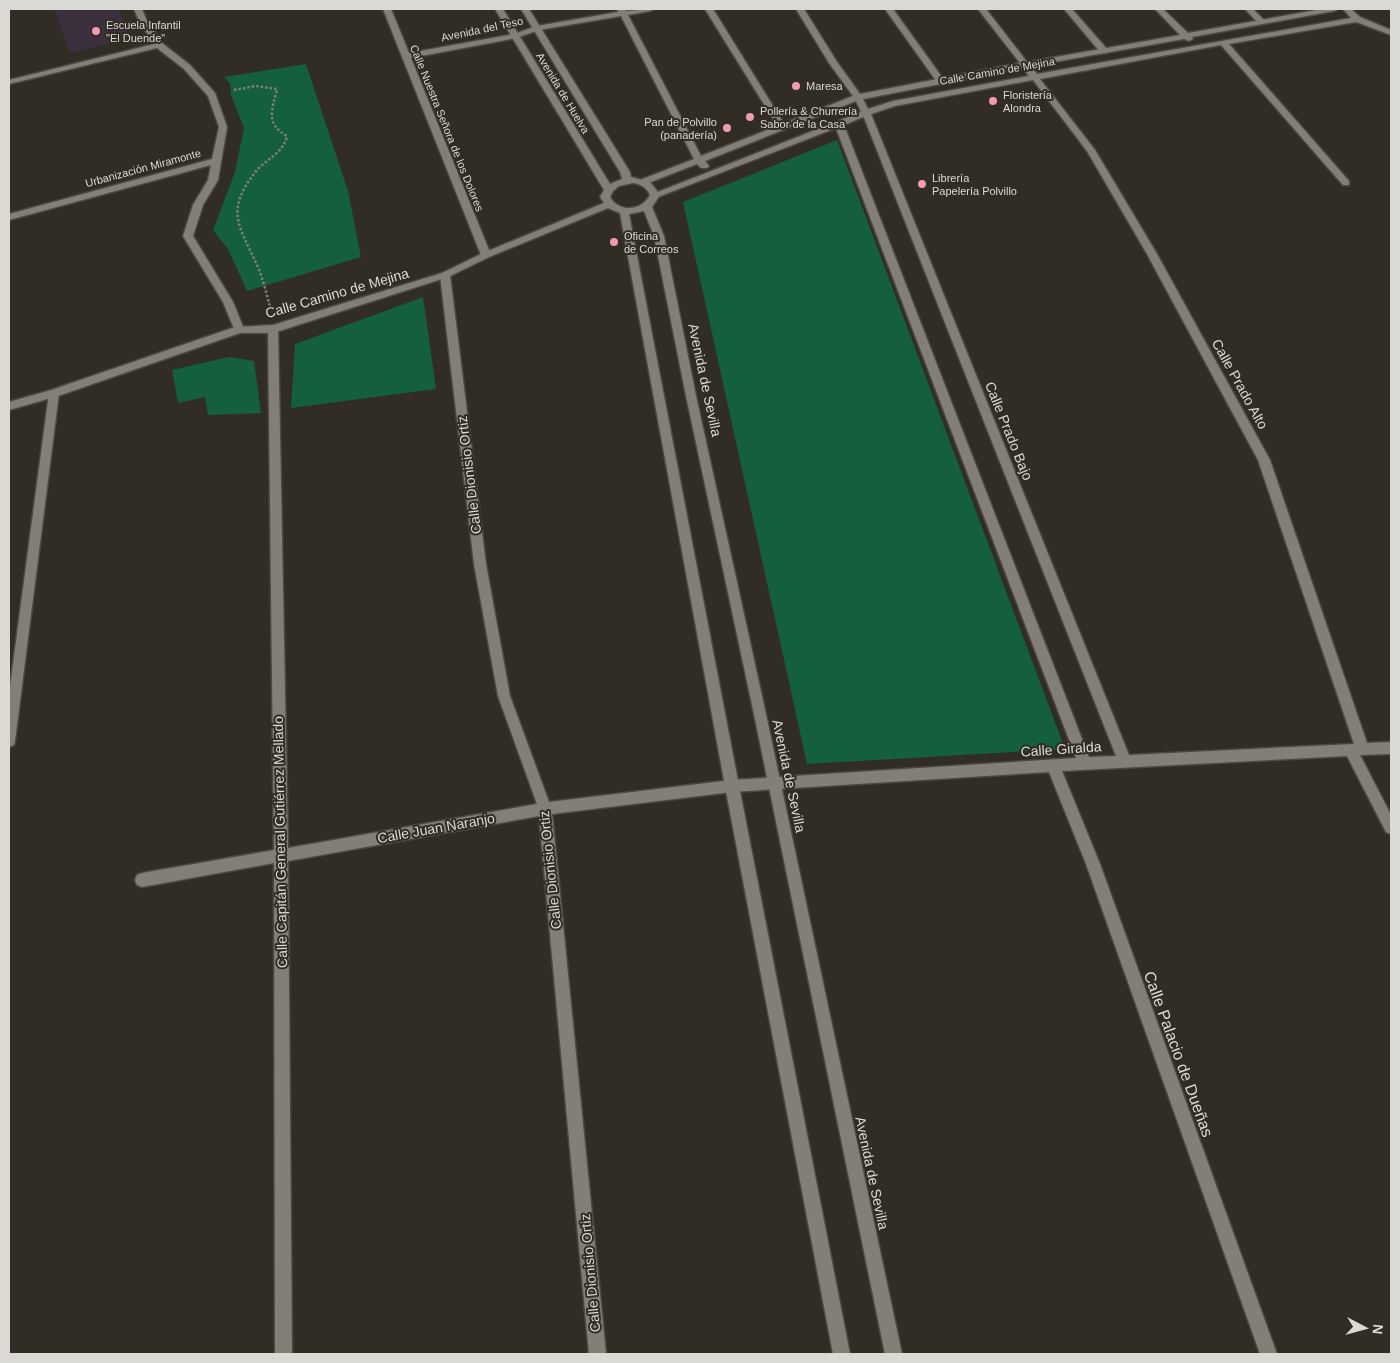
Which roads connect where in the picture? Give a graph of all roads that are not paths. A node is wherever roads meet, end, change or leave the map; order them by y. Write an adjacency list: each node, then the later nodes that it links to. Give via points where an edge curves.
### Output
1 (138, 9): 24 (street)
2 (387, 9): 27 (street, Calle Nuestra Señora de los Dolores)
3 (499, 9): 21 (street, Avenida de Huelva)
4 (525, 9): 18 (street, Avenida de Huelva)
5 (650, 9): 15 (street, Avenida del Teso)
6 (709, 9): 35 (street)
7 (800, 9): 32 (street, Calle Prado Bajo)
8 (889, 9): 30 (street)
9 (982, 9): 28 (street, Calle Prado Alto)
10 (1068, 9): 26 (street)
11 (1159, 9): 20 (street)
12 (1249, 9): 17 (street)
13 (1334, 9): 17 (street, Calle Camino de Mejina)
14 (1347, 9): 16 (street)
15 (622, 11): 18 (street, Avenida del Teso); 36 (street)
16 (1357, 19): 19 (street); 23 (street, Calle Camino de Mejina)
17 (1262, 22): 20 (street, Calle Camino de Mejina)
18 (537, 28): 21 (street, Avenida del Teso); 39 (street, Avenida de Huelva)
19 (1388, 32): 22 (street)
20 (1185, 35): 25 (street); 26 (street, Calle Camino de Mejina)
21 (516, 36): 27 (street, Avenida del Teso); 42 (street, Avenida de Huelva)
22 (1391, 40)
23 (1223, 42): 25 (street, Calle Camino de Mejina); 41 (street)
24 (159, 45): 31 (street); 37 (street, via 187,67 212,95 223,127)
25 (1196, 47): 29 (street, Calle Camino de Mejina)
26 (1104, 51): 28 (street, Calle Camino de Mejina)
27 (407, 56): 47 (street, Calle Nuestra Señora de los Dolores)
28 (1027, 65): 29 (street, Calle Prado Alto); 30 (street, Calle Camino de Mejina)
29 (1035, 77): 33 (street, Calle Camino de Mejina, via 928,96); 55 (street, Calle Prado Alto, via 1092,150 1264,460)
30 (940, 80): 32 (street, Calle Camino de Mejina)
31 (9, 82)
32 (858, 97): 33 (street, Calle Prado Bajo); 35 (street, Calle Camino de Mejina)
33 (866, 113): 34 (street, Calle Camino de Mejina); 56 (street, Calle Prado Bajo)
34 (840, 123): 38 (street, Calle Camino de Mejina); 57 (street)
35 (782, 127): 36 (street, Calle Camino de Mejina)
36 (699, 160): 38 (street); 40 (street, Calle Camino de Mejina)
37 (218, 161): 46 (street, Urbanización Miramonte); 49 (street, Urbanización Miramonte, via 188,236 228,302)
38 (710, 173): 43 (street, Calle Camino de Mejina)
39 (628, 180): 40 (street); 42 (street)
40 (643, 182): 43 (street, via 651,188)
41 (1346, 183)
42 (608, 189): 44 (street, via 605,197)
43 (651, 201): 45 (street, via 633,211); 59 (street, Avenida de Sevilla)
44 (609, 204): 45 (street); 47 (street, Calle Camino de Mejina)
45 (624, 211): 60 (street)
46 (9, 217)
47 (486, 255): 48 (street, Calle Camino de Mejina)
48 (445, 275): 50 (street, Calle Camino de Mejina); 61 (street, Calle Dionisio Ortiz, via 480,564 504,696)
49 (240, 329): 50 (street, Calle Camino de Mejina); 51 (street, Calle Camino de Mejina)
50 (276, 329): 63 (street, Calle Capitán General Gutiérrez Mellado)
51 (54, 393): 52 (street, Calle Camino de Mejina); 53 (street)
52 (9, 406)
53 (9, 741)
54 (1391, 748): 55 (street, Calle Giralda)
55 (1357, 750): 56 (street, Calle Giralda); 62 (street, Calle Prado Alto)
56 (1125, 761): 57 (street, Calle Giralda)
57 (1085, 764): 58 (street, Calle Giralda)
58 (1053, 766): 59 (street, Calle Giralda); 69 (street, Calle Palacio de Dueñas, via 1092,864)
59 (774, 783): 60 (street, Calle Giralda); 68 (street, Avenida de Sevilla)
60 (732, 786): 61 (street, Calle Juan Naranjo); 67 (street)
61 (545, 809): 63 (street, Calle Juan Naranjo); 66 (street, Calle Dionisio Ortiz)
62 (1391, 828)
63 (281, 855): 64 (street, Calle Juan Naranjo); 65 (street, Calle Capitán General Gutiérrez Mellado)
64 (142, 880)
65 (283, 1354)
66 (598, 1354)
67 (842, 1354)
68 (894, 1354)
69 (1269, 1354)

